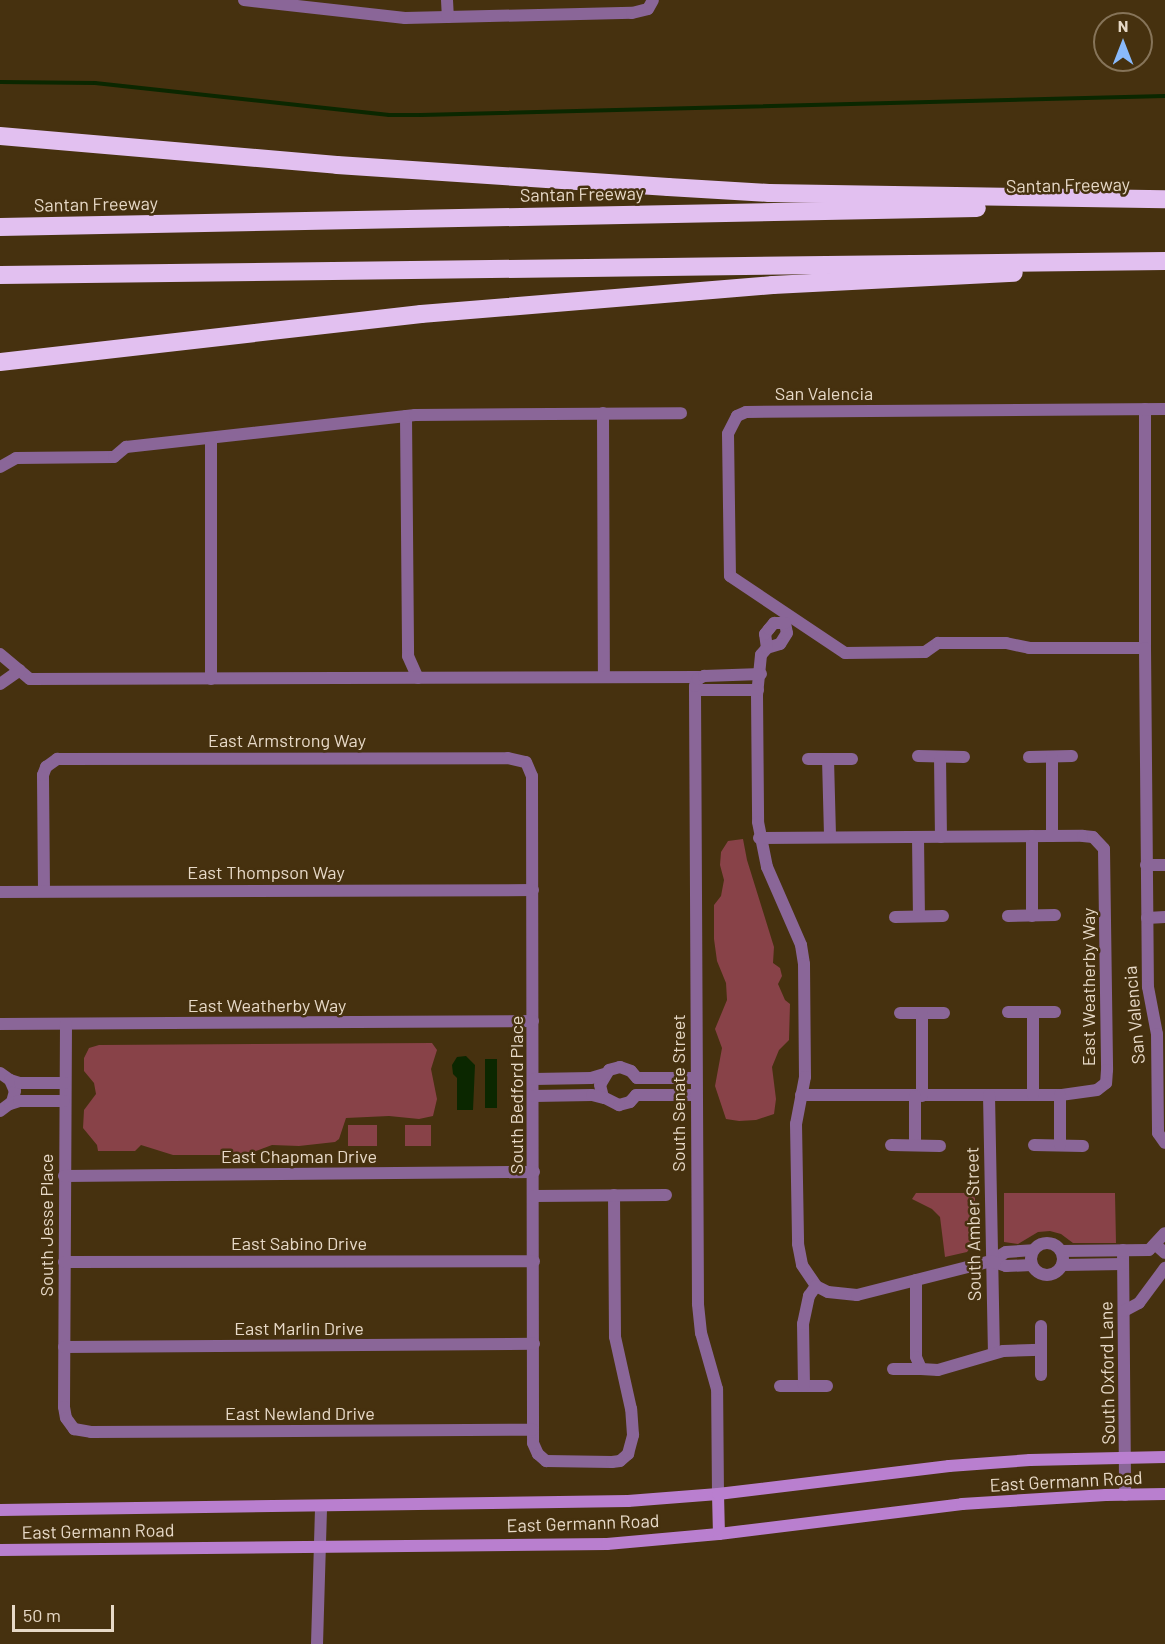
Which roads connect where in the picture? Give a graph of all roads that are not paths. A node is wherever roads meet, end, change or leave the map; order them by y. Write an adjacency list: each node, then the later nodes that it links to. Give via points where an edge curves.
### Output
1 (244, 0): 4 (street, via 405,18)
2 (447, 0): 4 (street)
3 (652, 2): 4 (street, via 641,12)
4 (448, 17)
5 (0, 135): 6 (highway, via 348,166 668,187 781,193)
6 (1165, 199)
7 (1165, 204): 8 (highway, Santan Freeway)
8 (0, 227)
9 (1102, 261): 10 (highway); 11 (highway); 12 (highway, via 989,276 773,285 421,314)
10 (1165, 261)
11 (0, 275)
12 (0, 362)
13 (1145, 409): 14 (street, San Valencia); 20 (street, San Valencia, via 746,412 736,416 728,434 730,576); 21 (street, San Valencia)
14 (1165, 409)
15 (603, 413): 16 (street); 17 (street); 26 (street)
16 (681, 413)
17 (406, 416): 18 (street); 27 (street, via 408,656)
18 (211, 438): 19 (street, via 126,447 114,457 16,458); 28 (street)
19 (0, 467)
20 (787, 619): 21 (street, San Valencia, via 845,653 925,652 938,643); 24 (street, via 774,623 765,634 767,648 761,655)
21 (1145, 648): 48 (street, San Valencia)
22 (0, 654): 23 (street)
23 (20, 670): 28 (street, via 30,679); 29 (street)
24 (761, 674): 25 (street); 31 (street)
25 (701, 676): 26 (street); 30 (street, South Senate Street)
26 (604, 677): 27 (street)
27 (418, 678): 28 (street)
28 (211, 679)
29 (0, 684)
30 (695, 690): 31 (street); 72 (street, South Senate Street)
31 (758, 690): 47 (street)
32 (918, 756): 34 (street)
33 (1072, 756): 37 (street)
34 (940, 757): 35 (street); 45 (street)
35 (964, 757)
36 (1029, 757): 37 (street)
37 (1052, 757): 42 (street)
38 (808, 759): 39 (street)
39 (828, 759): 40 (street); 43 (street)
40 (852, 759)
41 (526, 762): 50 (street, South Bedford Place, via 532,776); 51 (street, East Armstrong Way, via 508,758 57,759 44,770 43,779)
42 (1052, 836): 46 (street); 79 (street, East Weatherby Way, via 1093,837 1101,843 1105,859 1106,1083 1091,1093)
43 (830, 837): 44 (street); 47 (street)
44 (918, 837): 45 (street); 55 (street)
45 (941, 837): 46 (street)
46 (1032, 837): 58 (street)
47 (759, 838): 76 (street, via 767,867 801,945 805,1077)
48 (1146, 865): 49 (street); 60 (street, San Valencia)
49 (1165, 865)
50 (533, 890): 51 (street, East Thompson Way); 67 (street, South Bedford Place)
51 (44, 891): 52 (street, East Thompson Way)
52 (0, 892)
53 (1055, 915): 58 (street)
54 (895, 916): 55 (street)
55 (918, 916): 56 (street)
56 (943, 916)
57 (1008, 916): 58 (street)
58 (1032, 916)
59 (1165, 917): 60 (street)
60 (1147, 918): 85 (street, San Valencia, via 1148,987 1157,1034 1158,1133)
61 (1008, 1011): 63 (street, East Weatherby Way)
62 (1055, 1011): 63 (street, East Weatherby Way)
63 (1033, 1012): 78 (street)
64 (900, 1013): 66 (street)
65 (944, 1013): 66 (street)
66 (922, 1014): 81 (street)
67 (533, 1021): 69 (street, East Weatherby Way); 73 (street, South Bedford Place)
68 (0, 1024): 69 (street, East Weatherby Way)
69 (66, 1024): 74 (street, South Jesse Place)
70 (604, 1074): 72 (street, via 620,1067 637,1078); 73 (street, via 591,1078); 82 (street, via 600,1085)
71 (5, 1077): 74 (street, via 20,1083); 84 (street, via 15,1091)
72 (696, 1078): 75 (street, South Senate Street)
73 (534, 1079): 80 (street, South Bedford Place)
74 (65, 1083): 83 (street, South Jesse Place)
75 (696, 1095): 82 (street, via 636,1095 619,1105); 128 (street, South Senate Street, via 698,1304 701,1334 717,1389)
76 (801, 1095): 81 (street, East Weatherby Way); 111 (street, via 796,1124 798,1244 802,1265)
77 (989, 1095): 78 (street, East Weatherby Way); 81 (street, East Weatherby Way); 104 (street, South Amber Street)
78 (1033, 1095): 79 (street, East Weatherby Way)
79 (1060, 1095): 89 (street)
80 (534, 1096): 82 (street); 92 (street, South Bedford Place)
81 (918, 1096): 87 (street)
82 (604, 1098)
83 (64, 1101): 84 (street, via 18,1101); 93 (street, South Jesse Place)
84 (5, 1107)
85 (1165, 1143)
86 (891, 1145): 87 (street)
87 (915, 1145): 90 (street)
88 (1034, 1145): 89 (street)
89 (1060, 1145): 91 (street)
90 (940, 1146)
91 (1083, 1146)
92 (534, 1172): 93 (street, East Chapman Drive); 96 (street, South Bedford Place)
93 (64, 1176): 105 (street, South Jesse Place)
94 (615, 1195): 95 (street); 96 (street); 125 (street, South Bedford Place, via 615,1338 631,1409 633,1435 628,1454 612,1462 546,1461 533,1443)
95 (666, 1195)
96 (534, 1196): 103 (street, South Bedford Place)
97 (1165, 1233): 98 (street)
98 (1155, 1244): 100 (street, via 1149,1250); 102 (street)
99 (1033, 1250): 101 (street, via 1047,1243); 104 (street, via 1006,1252); 107 (street)
100 (1123, 1250): 101 (street); 106 (street, South Oxford Lane)
101 (1061, 1251): 108 (street)
102 (1165, 1253)
103 (534, 1261): 105 (street, East Sabino Drive); 114 (street, South Bedford Place)
104 (991, 1261): 107 (street, via 1006,1266); 110 (street); 117 (street, South Amber Street)
105 (64, 1262): 115 (street, South Jesse Place)
106 (1123, 1264): 108 (street); 112 (street, South Oxford Lane)
107 (1032, 1265): 108 (street, via 1039,1273 1050,1275)
108 (1062, 1265)
109 (1165, 1268): 112 (street, via 1139,1303)
110 (916, 1280): 111 (street, via 842,1296); 119 (street, via 916,1357)
111 (816, 1286): 122 (street, via 809,1296 803,1324)
112 (1124, 1311): 127 (street, South Oxford Lane)
113 (1041, 1326): 116 (street)
114 (534, 1344): 115 (street, East Marlin Drive); 125 (street, South Bedford Place)
115 (64, 1347): 124 (street, South Jesse Place, via 64,1407)
116 (1041, 1350): 117 (street); 120 (street)
117 (994, 1353): 119 (street, via 938,1370)
118 (893, 1369): 119 (street)
119 (921, 1369)
120 (1041, 1375)
121 (780, 1386): 122 (street)
122 (804, 1386): 123 (street)
123 (827, 1386)
124 (70, 1425): 125 (street, East Newland Drive, via 92,1432)
125 (533, 1430)
126 (1165, 1457): 127 (main road, East Germann Road)
127 (1127, 1458): 128 (main road, East Germann Road, via 949,1466); 130 (street, South Oxford Lane)
128 (718, 1494): 131 (main road, East Germann Road, via 628,1501); 133 (main road)
129 (1165, 1494): 130 (main road, East Germann Road)
130 (1125, 1495): 133 (main road, East Germann Road, via 962,1504)
131 (321, 1506): 132 (main road, East Germann Road); 134 (street)
132 (0, 1510)
133 (719, 1534): 134 (main road, East Germann Road, via 607,1544)
134 (321, 1546): 135 (main road, East Germann Road); 136 (street)
135 (0, 1550)
136 (317, 1644)

